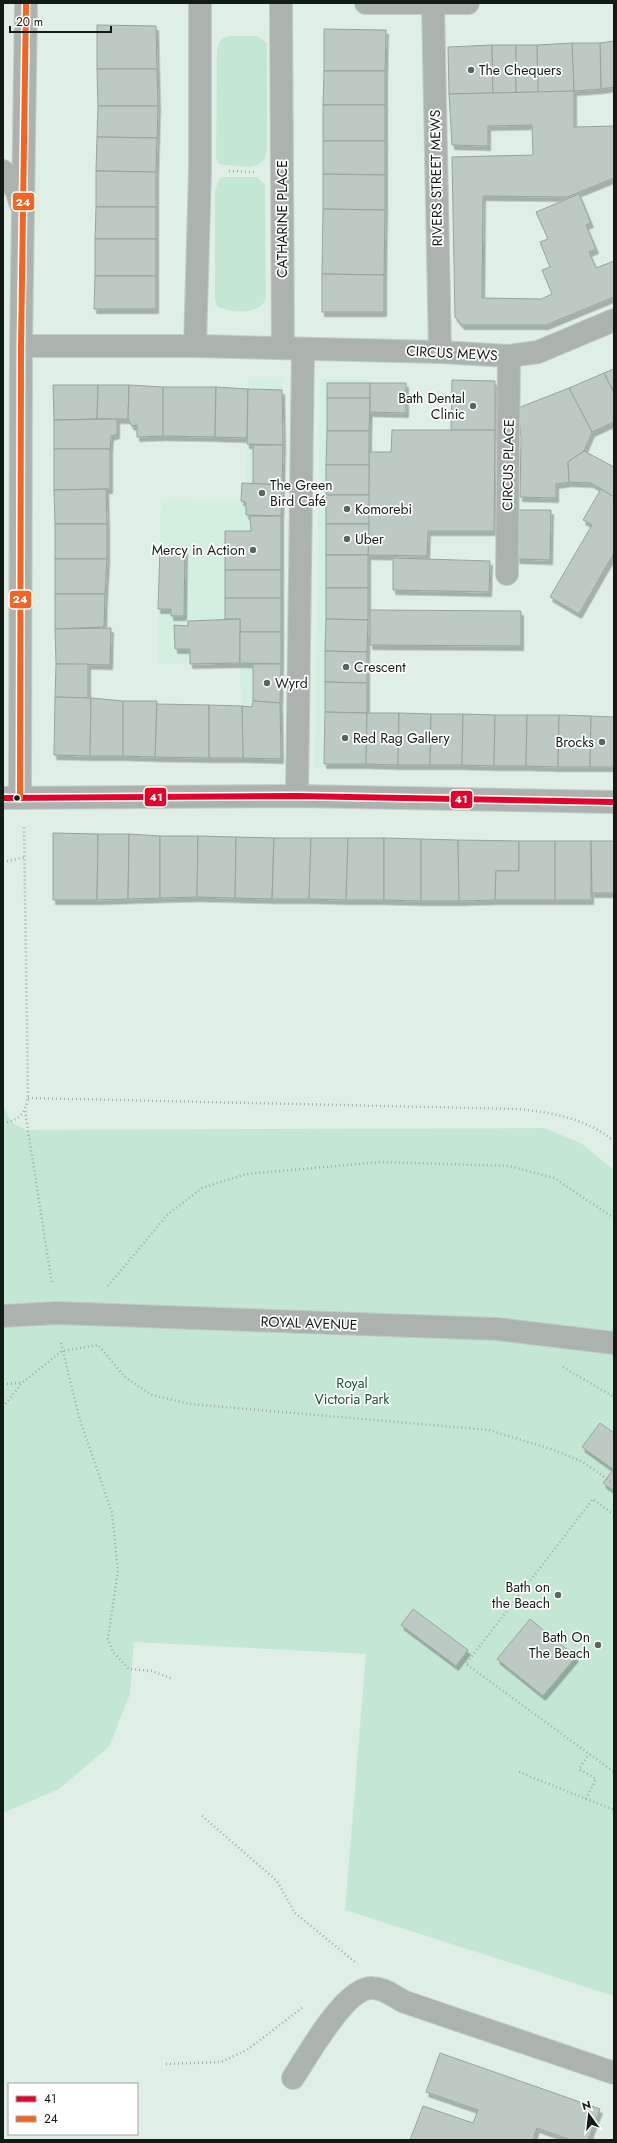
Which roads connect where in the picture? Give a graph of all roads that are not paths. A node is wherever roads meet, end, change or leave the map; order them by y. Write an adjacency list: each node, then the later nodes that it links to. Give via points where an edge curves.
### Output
1 (26, 3): 8 (street)
2 (200, 3): 11 (street, via 200,170)
3 (280, 3): 12 (street, CATHARINE PLACE, via 282,174)
4 (366, 3): 6 (street)
5 (468, 3): 6 (street)
6 (433, 4): 13 (street, RIVERS STREET MEWS)
7 (3, 171): 8 (street, via 16,190)
8 (23, 210): 10 (street)
9 (614, 320): 14 (street, CIRCUS MEWS, via 538,352)
10 (22, 346): 11 (street); 17 (street)
11 (195, 346): 12 (street)
12 (293, 348): 13 (street, CIRCUS MEWS); 16 (street, CATHARINE PLACE)
13 (440, 352): 14 (street, CIRCUS MEWS)
14 (509, 356): 15 (street, CIRCUS PLACE)
15 (507, 574)
16 (297, 796): 17 (street); 18 (street)
17 (11, 798)
18 (614, 802)
19 (3, 1316): 20 (street, ROYAL AVENUE, via 57,1313 497,1329)
20 (614, 1343)
21 (614, 2073): 22 (street, via 406,2002 384,1990 365,1989 353,1996 330,2023)
22 (293, 2078)

